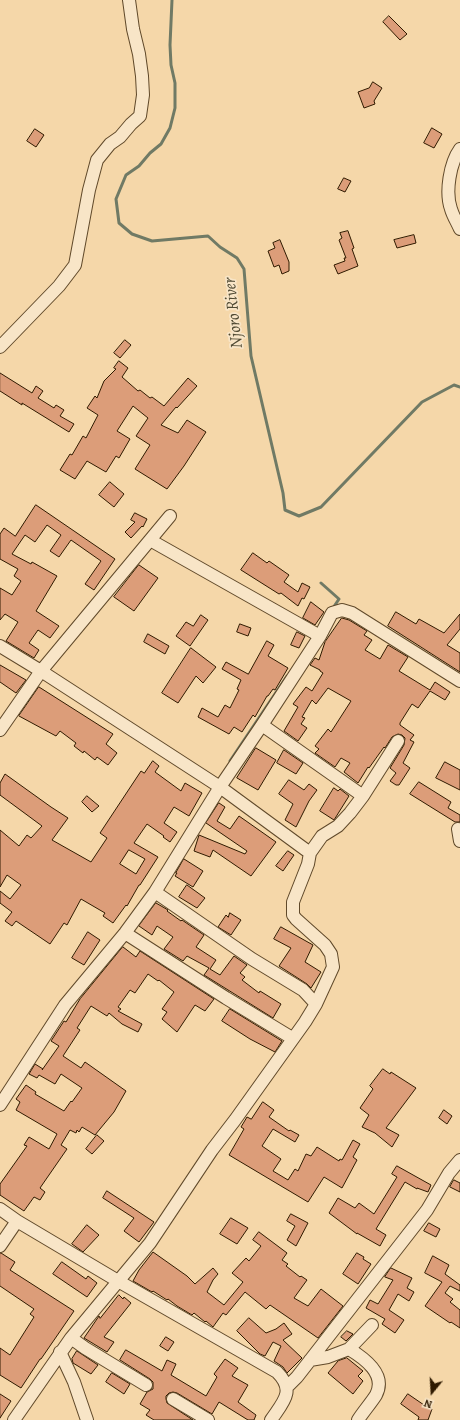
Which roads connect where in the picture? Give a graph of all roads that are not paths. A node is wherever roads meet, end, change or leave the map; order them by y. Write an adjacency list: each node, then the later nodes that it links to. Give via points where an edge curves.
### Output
1 (129, 0): 4 (street, via 142,76 140,116 110,144 98,160 89,190 75,265 59,286)
2 (460, 149): 3 (street, via 455,156 449,183 450,208)
3 (460, 229)
4 (1, 345)
5 (170, 516): 6 (street)
6 (150, 540): 7 (street); 9 (street)
7 (320, 636): 10 (street, via 332,613 342,610 367,622); 11 (street)
8 (0, 646): 9 (street)
9 (42, 672): 12 (street); 14 (street)
10 (460, 681)
11 (262, 724): 14 (street); 15 (street)
12 (0, 730)
13 (398, 741): 15 (street)
14 (220, 787): 18 (street); 19 (street)
15 (363, 796): 18 (street, via 338,826 322,836)
16 (458, 829): 17 (street)
17 (460, 841)
18 (310, 852): 21 (street, via 293,902 293,915 331,954 333,967)
19 (155, 892): 20 (street); 21 (street, via 252,959 303,990)
20 (124, 933): 22 (street); 23 (street, via 65,1005)
21 (316, 1004): 22 (street)
22 (292, 1038): 28 (street, via 150,1243)
23 (1, 1103)
24 (460, 1160): 33 (street, via 449,1173 427,1210)
25 (0, 1208): 26 (street)
26 (17, 1220): 27 (street); 28 (street)
27 (0, 1246)
28 (118, 1281): 30 (street); 35 (street, via 277,1372 285,1380)
29 (372, 1325): 31 (street)
30 (71, 1338): 32 (street); 34 (street)
31 (349, 1349): 33 (street); 41 (street, via 370,1364 376,1373 378,1383 376,1395)
32 (60, 1352): 37 (street); 38 (street)
33 (310, 1360): 35 (street)
34 (146, 1385)
35 (287, 1387): 40 (street, via 287,1394)
36 (172, 1399): 39 (street)
37 (14, 1420)
38 (87, 1420)
39 (208, 1420)
40 (271, 1420)
41 (358, 1420)

